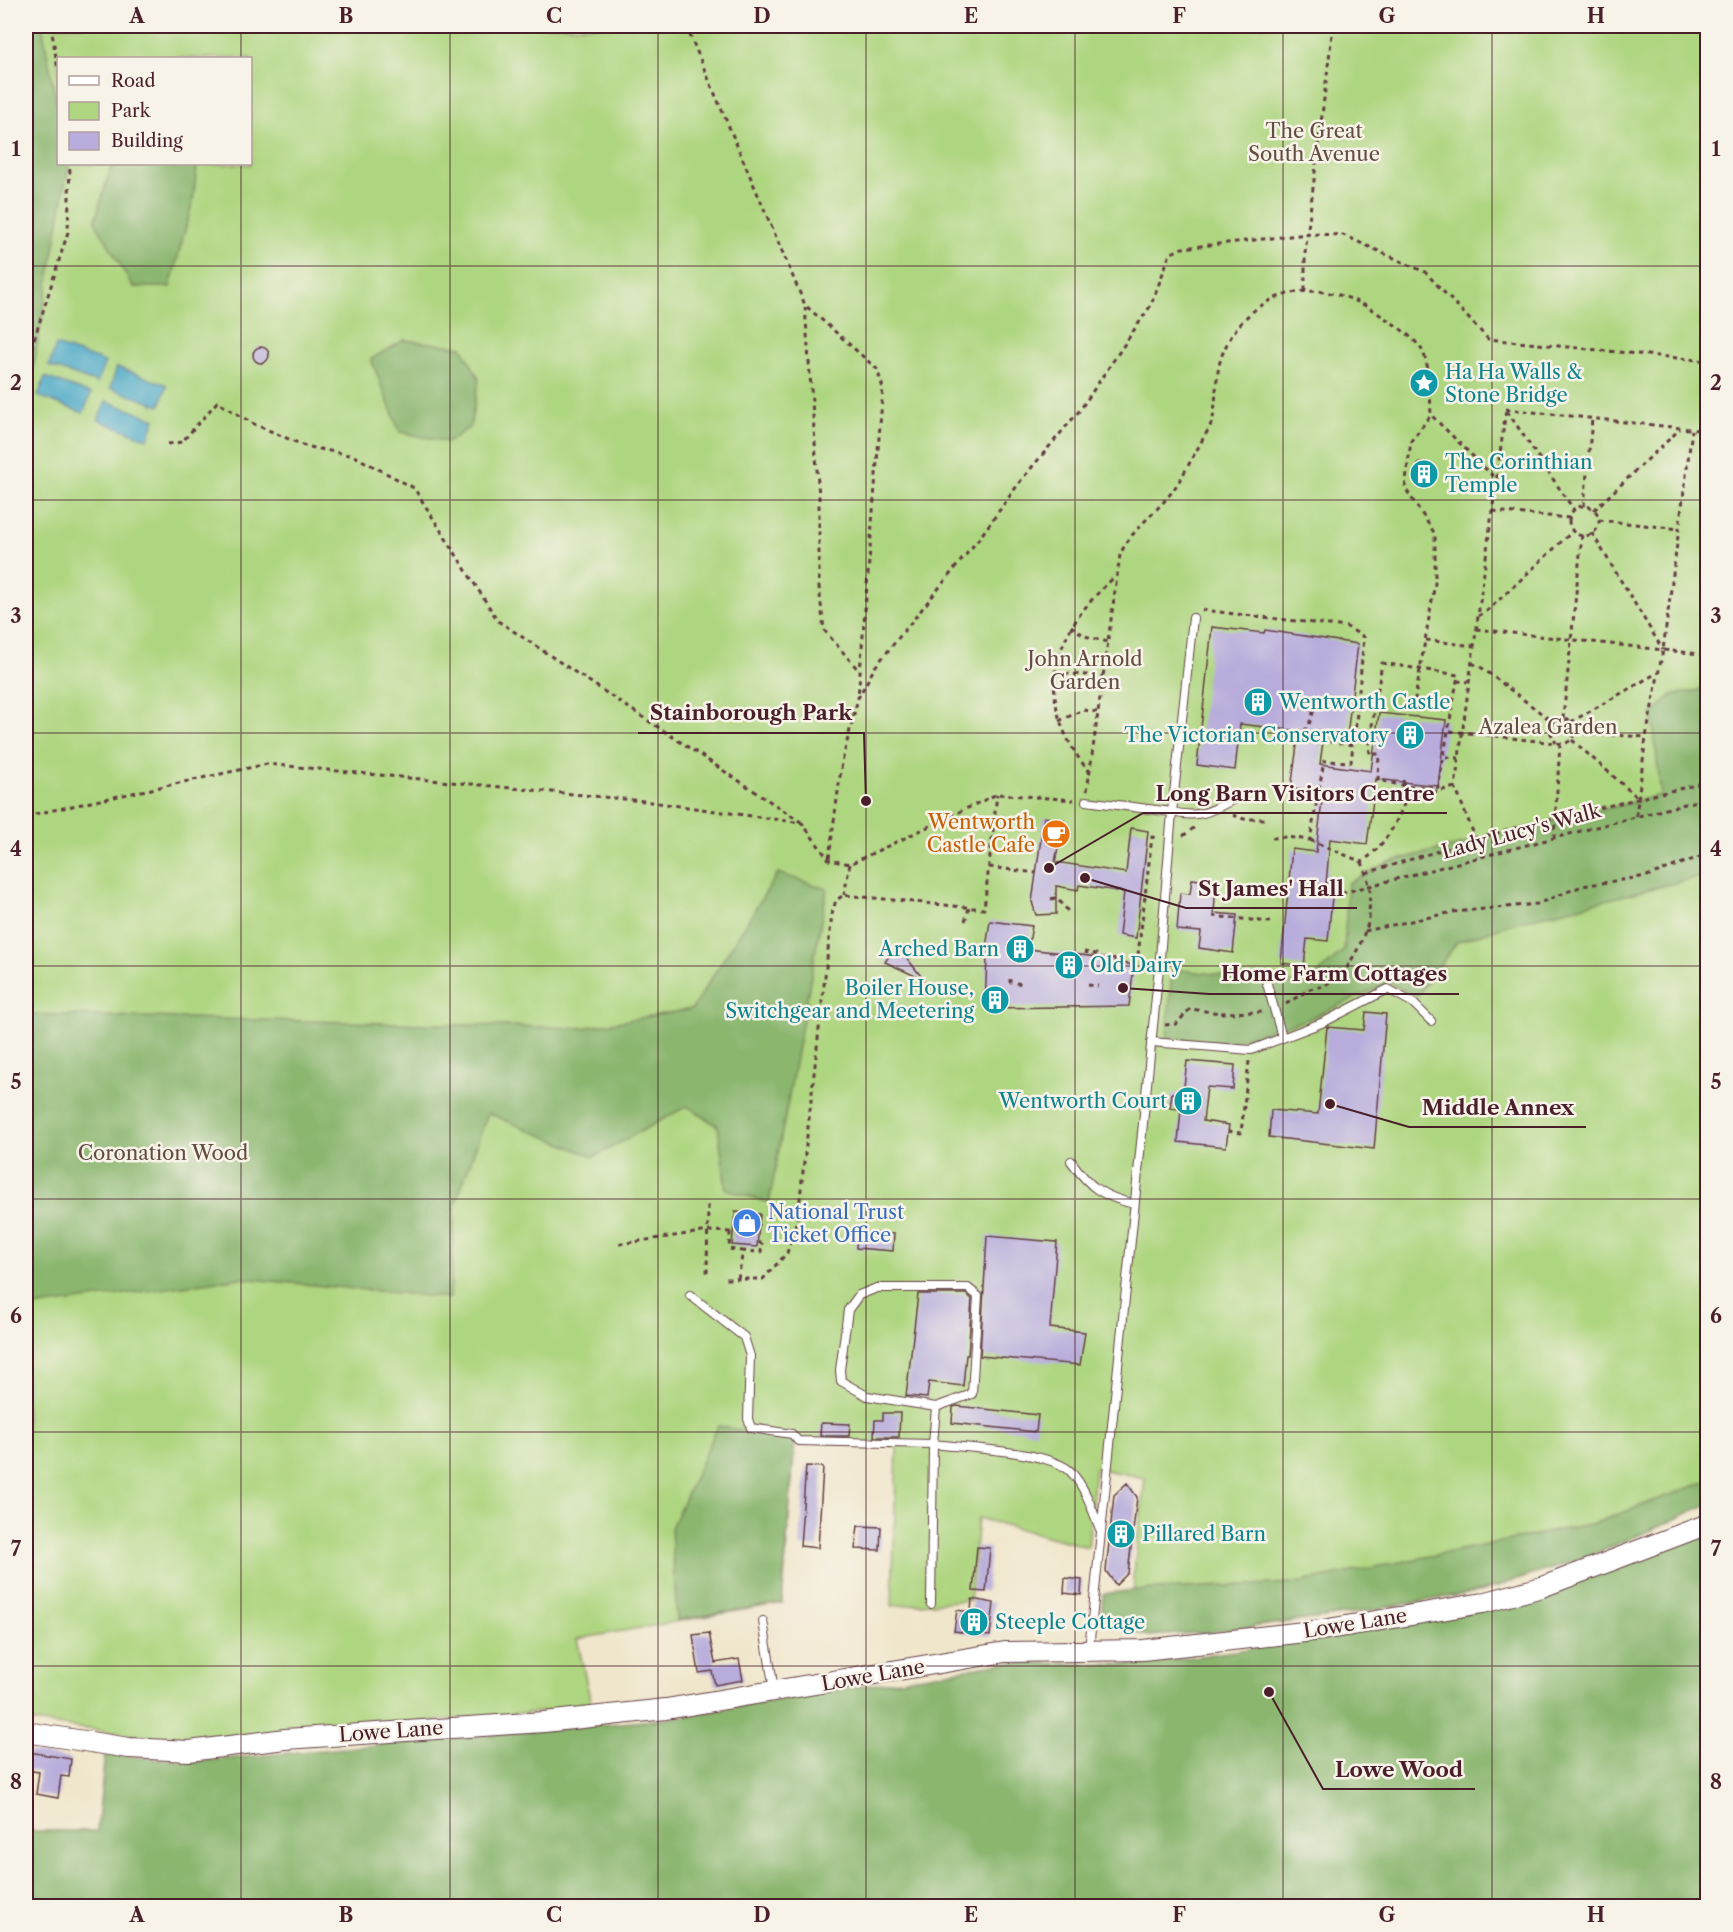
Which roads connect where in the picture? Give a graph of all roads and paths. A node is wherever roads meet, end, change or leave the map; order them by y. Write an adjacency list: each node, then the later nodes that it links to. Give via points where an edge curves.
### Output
1 (51, 26): 4 (path)
2 (686, 26): 8 (path)
3 (1334, 26): 6 (path)
4 (57, 64)
5 (70, 165): 10 (path, via 68,232)
6 (1307, 234): 7 (path); 9 (path, via 1343,235 1425,272 1488,339); 51 (path, via 1182,248 1170,254 1151,305 1080,410 893,642)
7 (1305, 290): 12 (path, via 1335,293 1368,307 1422,350); 31 (path, via 1274,297 1243,318 1222,355 1213,420 1174,489 1126,540)
8 (805, 305): 44 (path, via 824,630); 44 (path, via 877,369 883,388)
9 (1707, 361)
10 (26, 365)
11 (1506, 409): 13 (path); 20 (path); 22 (path)
12 (1431, 415): 20 (path); 36 (path, via 1411,441 1405,488 1435,534 1435,583)
13 (1592, 419): 14 (path); 21 (path)
14 (1680, 428): 15 (path); 23 (path)
15 (1692, 430): 16 (path); 27 (path)
16 (1707, 432)
17 (26, 439): 19 (path, via 30,455)
18 (168, 444): 87 (path, via 182,442 217,402 295,442 354,456 414,488 498,621)
19 (26, 476)
20 (1497, 480): 24 (path)
21 (1584, 506): 22 (path); 23 (path)
22 (1574, 510): 25 (path)
23 (1594, 510): 26 (path)
24 (1493, 511): 25 (path); 32 (path)
25 (1569, 518): 28 (path)
26 (1599, 520): 27 (path); 29 (path)
27 (1679, 529): 40 (path)
28 (1573, 531): 30 (path); 32 (path)
29 (1592, 533): 30 (path); 40 (path)
30 (1582, 536): 37 (path)
31 (1118, 574): 34 (path, via 1084,606); 38 (path)
32 (1478, 616): 35 (path)
33 (1193, 618): 61 (path, via 1193,609 1347,627 1364,637); 83 (lane)
34 (1071, 626): 38 (path, via 1084,636); 45 (path)
35 (1476, 629): 37 (path); 39 (path)
36 (1426, 640): 39 (path); 43 (path)
37 (1571, 640): 40 (path); 54 (path)
38 (1108, 642): 47 (path)
39 (1474, 646): 42 (path)
40 (1663, 650): 41 (path); 46 (path)
41 (1707, 655)
42 (1472, 663): 49 (path); 57 (path)
43 (1421, 669): 48 (path, via 1458,675); 52 (path); 62 (path, via 1382,663)
44 (860, 672): 51 (path)
45 (1056, 673): 47 (path); 55 (path)
46 (1657, 673): 56 (path); 63 (path)
47 (1103, 676): 53 (path)
48 (1457, 681): 49 (path); 58 (path)
49 (1469, 682): 59 (path)
50 (1316, 697): 67 (path, via 1315,715 1306,732 1296,737)
51 (858, 698): 95 (path, via 842,762)
52 (1413, 710)
53 (1098, 712): 55 (path, via 1083,710); 70 (path)
54 (1563, 719): 56 (path); 57 (path)
55 (1059, 721): 70 (path)
56 (1571, 722): 60 (path)
57 (1554, 723): 66 (path, via 1550,732)
58 (1450, 730): 59 (path); 68 (path)
59 (1463, 732): 66 (path); 69 (path)
60 (1575, 733): 63 (path); 64 (path)
61 (1355, 734): 62 (path); 67 (path)
62 (1371, 735): 74 (path, via 1370,754 1379,754 1378,780)
63 (1646, 737): 80 (path)
64 (1572, 740): 66 (path); 80 (path)
65 (1707, 740): 73 (path)
66 (1558, 743): 86 (path)
67 (1353, 745): 91 (path, via 1351,762 1324,761)
68 (1446, 757): 69 (path); 74 (path, via 1438,788)
69 (1459, 758): 75 (path)
70 (1090, 774): 82 (path)
71 (1403, 780): 74 (path)
72 (1707, 782): 73 (path)
73 (1701, 783): 80 (path); 81 (path)
74 (1405, 786): 79 (path)
75 (1455, 787): 79 (path); 92 (path)
76 (997, 794): 82 (path); 97 (path); 98 (path)
77 (1236, 798): 83 (lane, via 1198,815)
78 (1707, 798): 81 (path, Lady Lucy's Walk)
79 (1406, 799): 96 (path, via 1379,850)
80 (1639, 799): 85 (path); 86 (path)
81 (1699, 800): 85 (path, Lady Lucy's Walk)
82 (1086, 801): 83 (lane)
83 (1172, 812): 121 (lane)
84 (26, 816): 87 (path, via 267,764 644,801)
85 (1636, 816): 89 (path, Lady Lucy's Walk)
86 (1555, 819): 89 (path); 92 (path)
87 (802, 823): 95 (path)
88 (1272, 838): 91 (path)
89 (1554, 838): 94 (path, Lady Lucy's Walk)
90 (1163, 839): 113 (path, via 1152,837)
91 (1310, 840): 96 (path)
92 (1476, 840): 94 (path); 100 (path)
93 (1707, 854): 110 (path, via 1647,876 1582,886 1537,904 1453,912)
94 (1483, 857): 101 (path, Lady Lucy's Walk)
95 (829, 860): 97 (path)
96 (1362, 862): 100 (path)
97 (850, 864): 103 (path)
98 (989, 867): 99 (path); 105 (path, via 984,909)
99 (1036, 873)
100 (1366, 873): 101 (path)
101 (1370, 887): 102 (path, Lady Lucy's Walk); 110 (path)
102 (1342, 893)
103 (844, 895): 105 (path); 135 (path, via 836,900 832,914 798,1216 787,1253 763,1279)
104 (1051, 899): 106 (path, via 1055,898)
105 (969, 908): 108 (path)
106 (1068, 912)
107 (1213, 916): 109 (path)
108 (965, 921)
109 (1270, 922)
110 (1365, 932): 119 (path, via 1345,971 1324,986)
111 (1084, 952): 112 (path)
112 (1101, 955)
113 (1138, 955)
114 (1264, 973): 119 (lane)
115 (1010, 979): 116 (path)
116 (1023, 984)
117 (1088, 985): 118 (path)
118 (1098, 986)
119 (1275, 1008): 121 (path, via 1257,1013 1190,1009 1176,1024); 122 (lane)
120 (1431, 1021): 122 (lane, via 1413,1003 1388,989 1324,1022)
121 (1153, 1025): 123 (lane)
122 (1282, 1037): 124 (lane)
123 (1151, 1042): 124 (lane); 128 (lane)
124 (1251, 1050): 125 (path, via 1241,1133)
125 (1228, 1131)
126 (1071, 1161): 128 (lane, via 1082,1177 1106,1196)
127 (708, 1203): 129 (path)
128 (1134, 1204): 140 (lane)
129 (709, 1231): 131 (path); 132 (path, via 732,1232 729,1249); 133 (path)
130 (757, 1241): 132 (path, via 762,1244 761,1252)
131 (619, 1244)
132 (743, 1251): 135 (path)
133 (707, 1273)
134 (726, 1279): 135 (path)
135 (738, 1280)
136 (690, 1295): 138 (lane, via 744,1337 750,1356 751,1428 792,1434 798,1441)
137 (936, 1407): 137 (lane, via 972,1394 978,1296 968,1288 877,1288 859,1295 848,1310 841,1381 867,1396); 138 (lane)
138 (933, 1444): 140 (lane, via 1050,1458 1069,1470 1082,1485); 141 (lane)
139 (1707, 1524): 143 (street, Lowe Lane, via 1542,1587 1483,1603 1322,1630 1143,1650)
140 (1101, 1530): 143 (lane)
141 (931, 1604)
142 (763, 1622): 144 (lane)
143 (1089, 1649): 144 (street, Lowe Lane, via 1005,1652)
144 (775, 1692): 145 (street, Lowe Lane, via 544,1722 285,1739 189,1751 129,1748)
145 (26, 1732)

